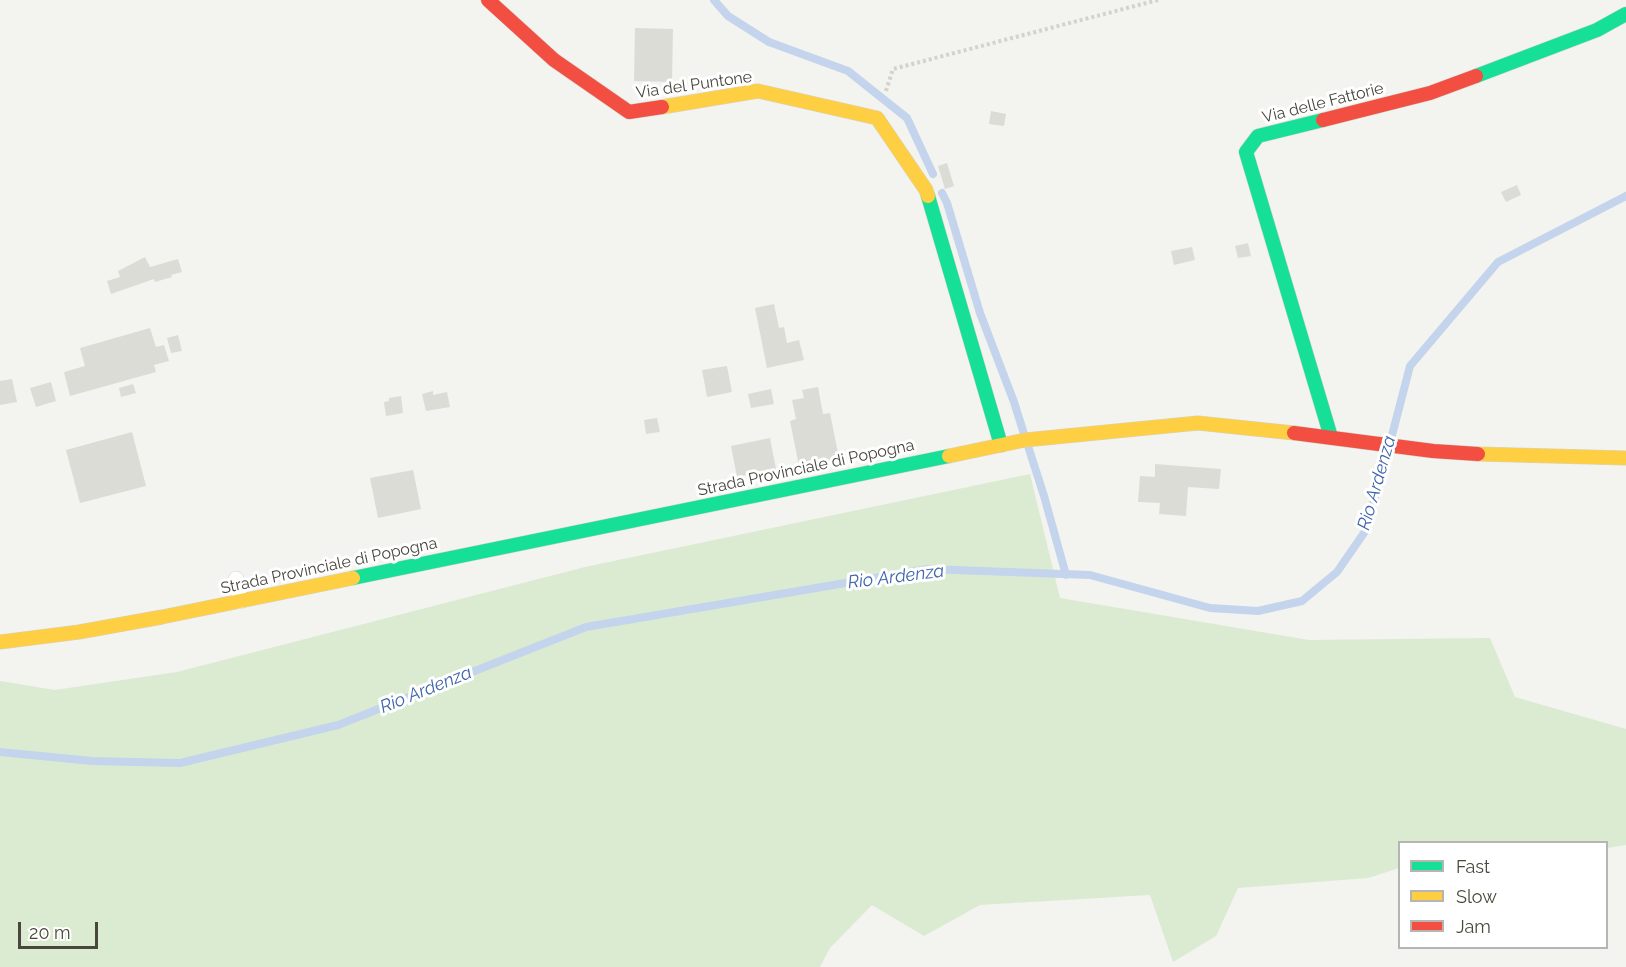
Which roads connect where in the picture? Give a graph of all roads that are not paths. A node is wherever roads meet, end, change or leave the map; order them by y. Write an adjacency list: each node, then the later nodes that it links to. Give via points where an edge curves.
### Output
1 (488, 0): 6 (main road, Via del Puntone, via 554,60 630,112 758,91 877,118 926,190)
2 (1626, 14): 4 (main road, Via delle Fattorie, via 1597,30 1430,93 1258,136 1246,152)
3 (1330, 386): 4 (lane)
4 (1320, 403): 5 (main road, Via delle Fattorie)
5 (1331, 437): 6 (main road, Strada Provinciale di Popogna, via 1198,423); 7 (main road, Strada Provinciale di Popogna, via 1487,455)
6 (1001, 445): 8 (main road, Strada Provinciale di Popogna, via 234,588 79,632)
7 (1626, 458)
8 (0, 642)

